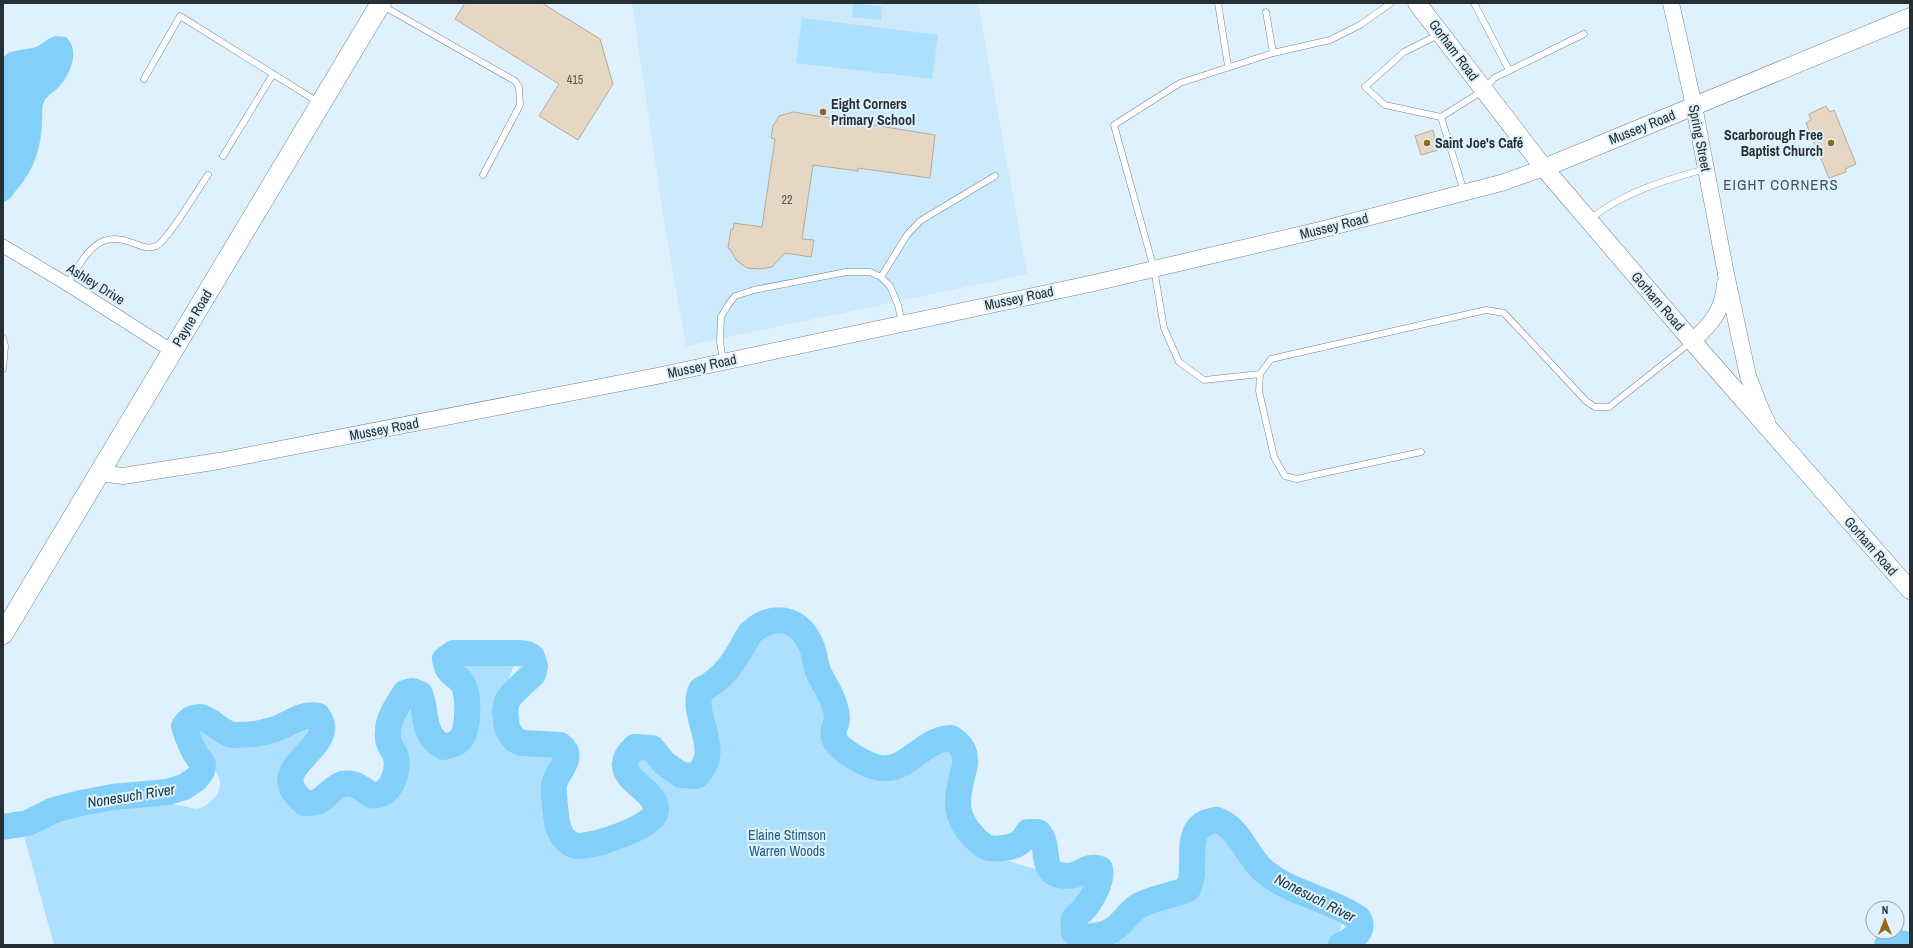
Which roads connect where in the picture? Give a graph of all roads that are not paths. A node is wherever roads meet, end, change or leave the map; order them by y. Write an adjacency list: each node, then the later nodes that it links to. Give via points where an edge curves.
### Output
1 (380, 3): 17 (main road, Payne Road); 24 (lane, via 515,81 519,87 520,105)
2 (1218, 3): 12 (lane)
3 (1391, 3): 11 (lane, via 1360,25 1330,40)
4 (1417, 3): 9 (main road, Gorham Road)
5 (1474, 3): 13 (lane)
6 (1671, 3): 18 (street, Spring Street)
7 (1266, 12): 11 (lane)
8 (1910, 17): 18 (main road, Mussey Road)
9 (1441, 33): 16 (main road, Gorham Road); 19 (lane, via 1404,52 1365,87 1385,105)
10 (1584, 34): 13 (lane)
11 (1273, 53): 12 (lane)
12 (1228, 66): 29 (lane, via 1180,83 1114,125)
13 (1509, 70): 16 (lane, via 1494,78)
14 (273, 74): 15 (lane, via 180,16); 17 (lane); 20 (lane)
15 (144, 78)
16 (1484, 90): 19 (lane); 21 (main road, Gorham Road)
17 (320, 103): 37 (main road, Payne Road)
18 (1694, 106): 21 (main road, Mussey Road); 22 (street, Spring Street)
19 (1441, 117): 26 (lane)
20 (223, 156)
21 (1544, 168): 26 (street, Mussey Road); 27 (main road, Gorham Road)
22 (1706, 169): 27 (lane, via 1668,179 1626,195); 30 (street, Spring Street)
23 (208, 175): 32 (lane, via 157,246 147,248 118,239 103,240 91,248)
24 (483, 175)
25 (995, 176): 31 (lane, via 920,221 907,235)
26 (1464, 193): 29 (street, Mussey Road, via 1320,230)
27 (1588, 220): 35 (main road, Gorham Road)
28 (4, 248): 32 (street, Ashley Drive)
29 (1154, 268): 33 (street, Mussey Road); 40 (lane, via 1164,328 1179,362 1204,380)
30 (1726, 274): 35 (street, Spring Street, via 1725,291 1717,314 1711,324); 41 (street, Spring Street, via 1748,376)
31 (881, 276): 33 (lane, via 892,291); 38 (lane, via 870,272 846,272 735,296 724,310 720,322)
32 (67, 284): 37 (street, Ashley Drive)
33 (902, 323): 38 (street, Mussey Road)
34 (3, 338): 36 (lane)
35 (1692, 341): 40 (lane, via 1609,407 1595,407 1586,401 1504,313 1493,310 1478,311 1271,359); 41 (main road, Gorham Road)
36 (4, 346): 39 (lane)
37 (172, 351): 43 (main road, Payne Road)
38 (723, 361): 43 (street, Mussey Road, via 219,461 123,476)
39 (3, 368)
40 (1260, 374): 42 (lane, via 1260,391 1274,457 1285,476 1297,479)
41 (1775, 436): 44 (main road, Gorham Road)
42 (1421, 452)
43 (99, 473): 45 (main road, Payne Road)
44 (1910, 590)
45 (3, 634)

